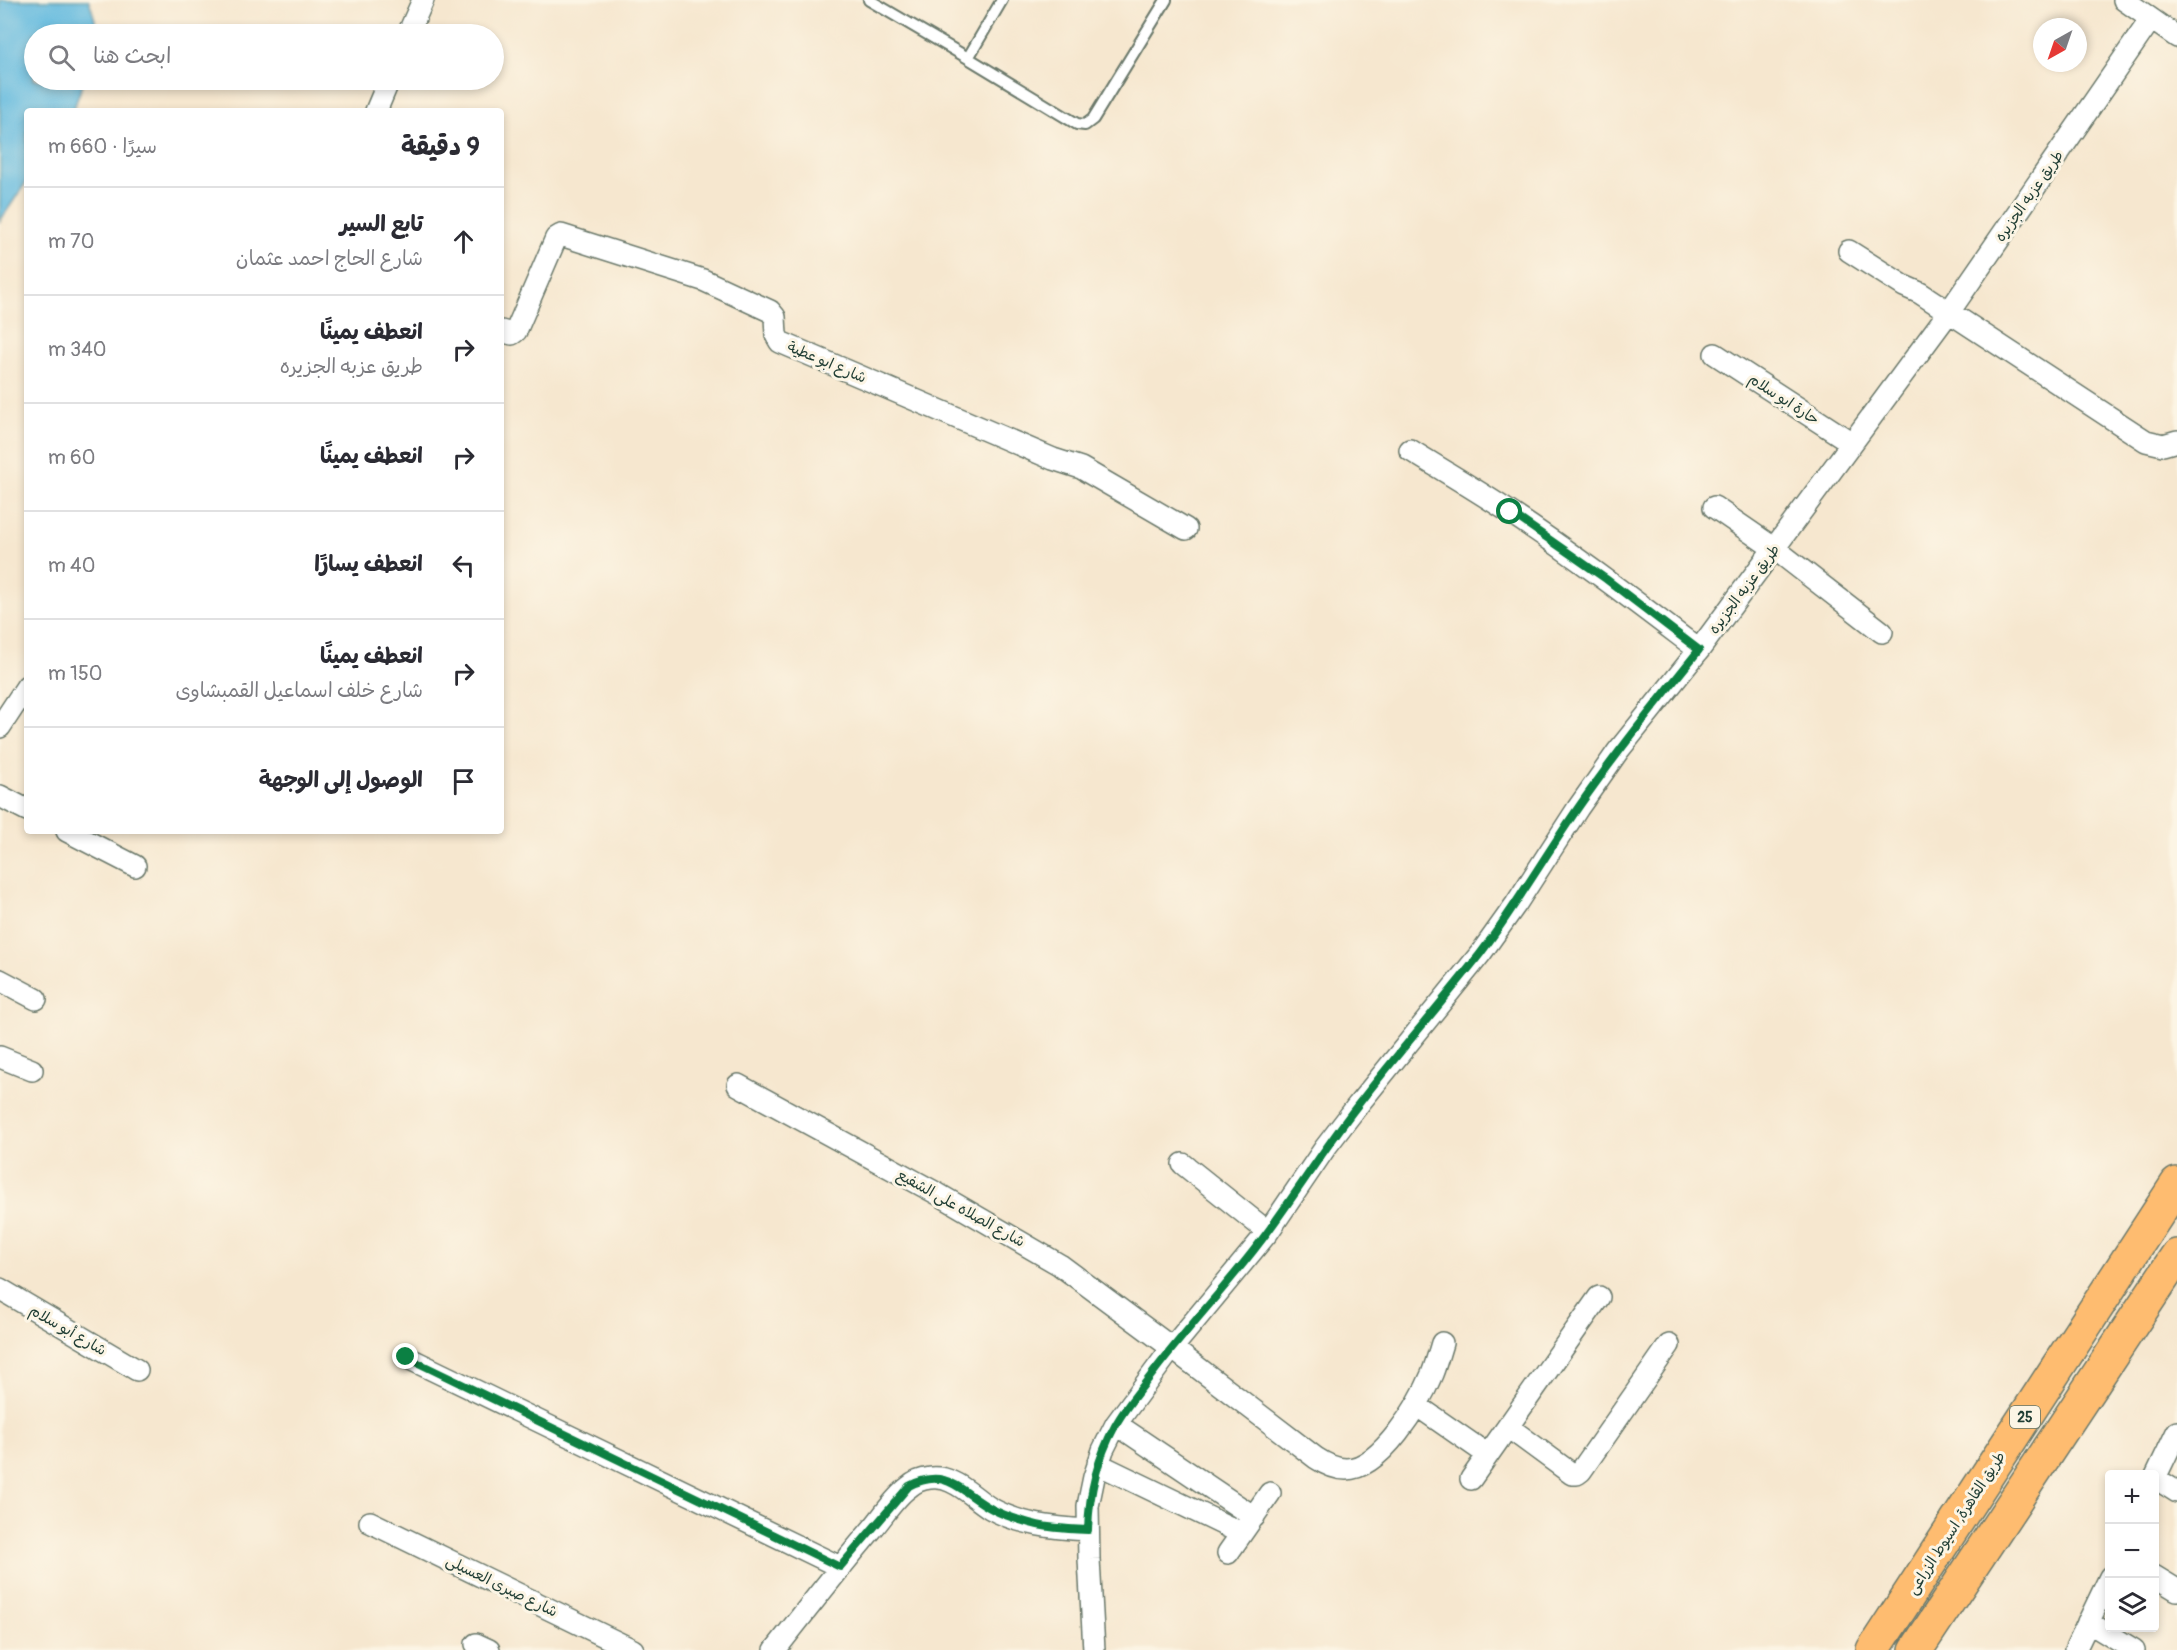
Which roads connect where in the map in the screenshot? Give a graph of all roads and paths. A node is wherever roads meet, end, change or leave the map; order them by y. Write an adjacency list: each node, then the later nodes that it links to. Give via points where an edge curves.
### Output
1 (423, 0): 7 (street)
2 (868, 0): 9 (lane)
3 (1002, 0): 9 (lane)
4 (1166, 0): 9 (lane, via 1093,119 1085,125 1077,124)
5 (2124, 0): 6 (street)
6 (2151, 19): 8 (street); 13 (street, طريق عزبه الجزيره)
7 (412, 24)
8 (2177, 37)
9 (968, 58)
10 (385, 90): 11 (street)
11 (377, 108)
12 (1849, 251): 13 (street)
13 (1949, 312): 16 (street, via 2146,441); 17 (street, طريق عزبه الجزيره)
14 (504, 332): 20 (street, شارع ابو عطية, via 516,331 556,237 561,235 732,293 775,316 780,342 1081,468)
15 (1715, 354): 17 (street, حارة ابو سلام)
16 (2177, 441)
17 (1852, 443): 21 (street, طريق عزبه الجزيره)
18 (1410, 450): 23 (street, via 1557,544)
19 (1714, 507): 21 (street)
20 (1186, 530)
21 (1775, 549): 22 (street); 23 (street, طريق عزبه الجزيره)
22 (1882, 632)
23 (1699, 650): 37 (street, طريق عزبه الجزيره, via 1618,751 1481,953 1347,1119)
24 (24, 691): 25 (street)
25 (0, 727)
26 (0, 796): 27 (street)
27 (24, 808)
28 (73, 834): 29 (street)
29 (135, 866)
30 (0, 980): 31 (street)
31 (36, 999)
32 (0, 1057): 33 (street)
33 (32, 1070)
34 (738, 1085): 43 (street, شارع الصلاه على الشفيع, via 1036,1250)
35 (1183, 1164): 37 (street)
36 (2177, 1184): 70 (highway, طريق القاهرة, اسيوط الزراعى / 25)
37 (1268, 1232): 43 (street, طريق عزبه الجزيره)
38 (2177, 1256): 66 (highway, 25)
39 (0, 1289): 45 (street, شارع أبو سلام)
40 (1599, 1297): 48 (street)
41 (1442, 1343): 46 (street, شارع الصلاه على الشفيع)
42 (1668, 1346): 48 (street, via 1577,1474)
43 (1172, 1348): 46 (street, شارع الصلاه على الشفيع, via 1330,1466 1362,1466 1375,1457); 47 (street, طريق عزبه الجزيره)
44 (406, 1357): 61 (street)
45 (137, 1370)
46 (1416, 1405): 50 (street)
47 (1116, 1424): 51 (street, طريق عزبه الجزيره); 58 (street)
48 (1509, 1427): 50 (street)
49 (2177, 1432): 52 (street)
50 (1488, 1455): 53 (street)
51 (1098, 1464): 58 (street); 59 (street, طريق عزبه الجزيره, via 1088,1506)
52 (2159, 1470)
53 (1471, 1479)
54 (2159, 1481): 55 (street)
55 (2177, 1492)
56 (1270, 1493): 58 (street)
57 (370, 1522): 67 (street, شارع صبرى العسيلى)
58 (1247, 1525): 60 (street)
59 (1088, 1530): 61 (street, via 1023,1521 992,1509 953,1482 923,1479 909,1486); 69 (street, طريق عزبه الجزيره)
60 (1228, 1553)
61 (840, 1567): 68 (street)
62 (2109, 1578): 65 (street)
63 (2157, 1578): 64 (street)
64 (2177, 1590)
65 (2088, 1622): 71 (street); 72 (street)
66 (1919, 1649)
67 (633, 1650)
68 (775, 1650)
69 (1094, 1650)
70 (1873, 1650)
71 (2075, 1650)
72 (2134, 1650)

